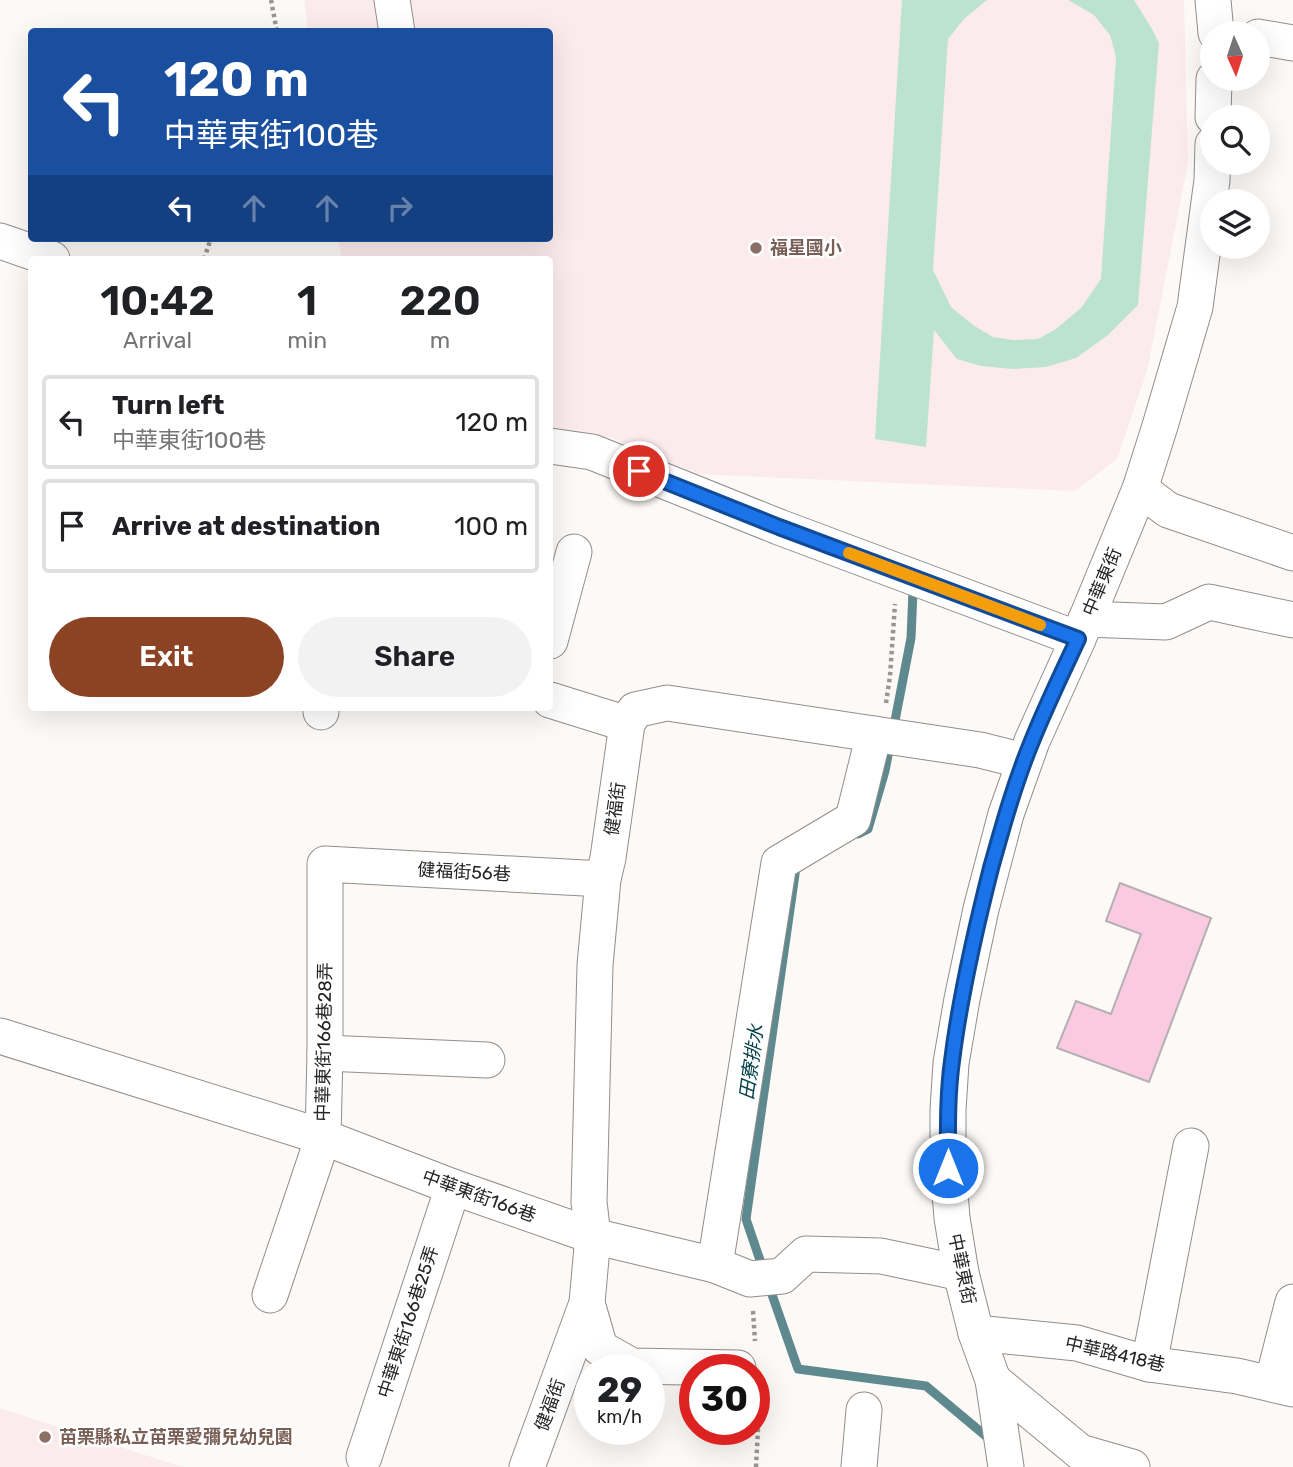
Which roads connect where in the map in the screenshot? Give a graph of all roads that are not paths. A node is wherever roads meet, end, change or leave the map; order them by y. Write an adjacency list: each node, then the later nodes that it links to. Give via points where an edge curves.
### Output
1 (392, 0): 2 (street)
2 (396, 28)
3 (1270, 39): 4 (street)
4 (1293, 43)
5 (1212, 175): 9 (street, 中華東街, via 1195,307)
6 (0, 241): 7 (street)
7 (43, 256)
8 (553, 446): 13 (street, via 592,452 898,572)
9 (1140, 489): 11 (street, via 1168,510); 13 (street, 中華東街)
10 (574, 552): 14 (street)
11 (1293, 553)
12 (1293, 620): 13 (street, via 1209,602 1166,622)
13 (1082, 629): 18 (street, 中華東街)
14 (553, 630)
15 (553, 702): 16 (street)
16 (627, 724): 17 (street, via 635,710 667,704); 20 (street, 健福街)
17 (887, 736): 18 (street); 28 (street, via 853,819 779,863)
18 (1024, 761): 29 (street, 中華東街, via 981,909 951,1063 948,1168)
19 (325, 864): 20 (street, 健福街56巷); 22 (street, 中華東街166巷28弄)
20 (603, 879): 27 (street, 健福街, via 595,965 589,1202)
21 (0, 1036): 24 (street, 中華東街166巷)
22 (325, 1053): 23 (street); 24 (street, 中華東街166巷28弄)
23 (487, 1060)
24 (323, 1137): 26 (street, 中華東街166巷); 30 (street, 中華東街166巷28弄)
25 (1191, 1146): 34 (street)
26 (453, 1187): 27 (street, 中華東街166巷); 39 (street, 中華東街166巷25弄)
27 (593, 1236): 28 (street, 中華東街166巷); 32 (street, 健福街)
28 (715, 1265): 29 (street, 中華東街166巷, via 766,1277 806,1254 881,1256)
29 (961, 1273): 33 (street, 中華東街)
30 (270, 1295)
31 (1293, 1302): 37 (street)
32 (587, 1303): 35 (street, 健福街, via 600,1348 632,1366); 40 (street, 健福街)
33 (976, 1333): 34 (street, 中華路418巷, via 1077,1343); 36 (street, 中華東街)
34 (1149, 1364): 37 (street, 中華路418巷)
35 (679, 1367)
36 (993, 1380): 42 (street, 中華東街); 43 (street, via 1080,1452)
37 (1283, 1386)
38 (864, 1410): 41 (street)
39 (364, 1457)
40 (527, 1467)
41 (859, 1467)
42 (1006, 1467)
43 (1132, 1467)

